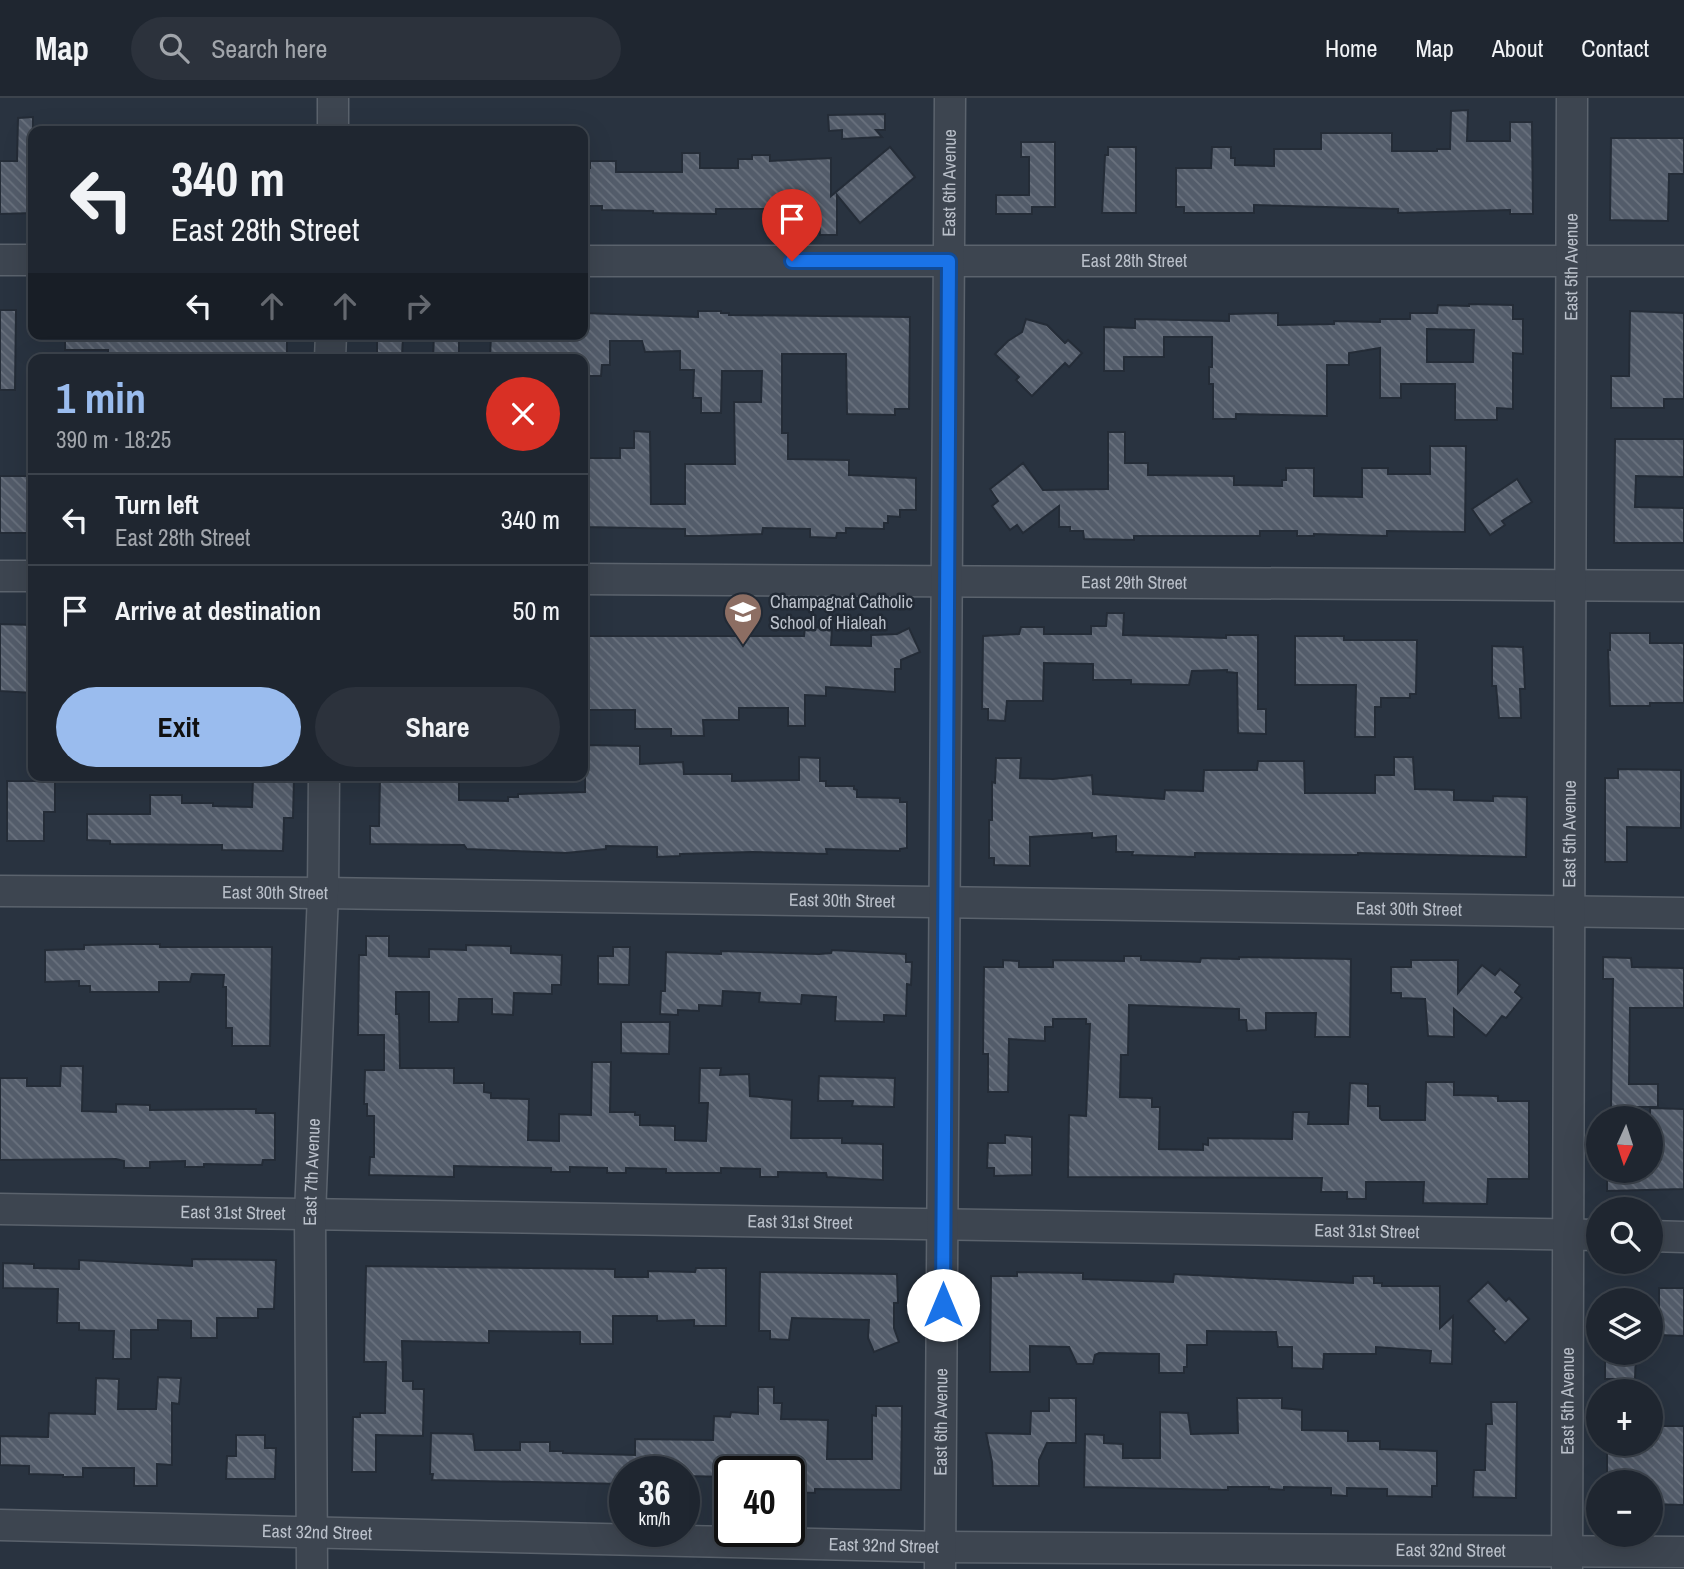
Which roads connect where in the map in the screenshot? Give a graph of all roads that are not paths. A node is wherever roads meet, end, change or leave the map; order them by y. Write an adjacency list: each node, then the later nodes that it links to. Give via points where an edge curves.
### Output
1 (334, 98): 4 (street)
2 (950, 98): 8 (street, East 6th Avenue)
3 (1572, 98): 9 (street, East 5th Avenue)
4 (333, 126)
5 (0, 260): 6 (street)
6 (28, 260)
7 (588, 261): 8 (street, East 28th Street)
8 (949, 261): 9 (street, East 28th Street); 14 (street, East 6th Avenue)
9 (1572, 261): 10 (street, East 28th Street); 15 (street, East 5th Avenue)
10 (1684, 261)
11 (0, 576): 12 (street)
12 (28, 576)
13 (588, 579): 14 (street, East 29th Street)
14 (948, 582): 15 (street, East 29th Street); 20 (street, East 6th Avenue)
15 (1571, 585): 16 (street, East 29th Street); 21 (street, East 5th Avenue)
16 (1684, 586)
17 (324, 781): 19 (street, East 7th Avenue)
18 (0, 891): 19 (street, East 30th Street)
19 (323, 893): 20 (street, East 30th Street); 24 (street, East 7th Avenue)
20 (945, 902): 21 (street, East 30th Street); 25 (street, East 6th Avenue)
21 (1569, 911): 22 (street, East 30th Street); 26 (street, East 5th Avenue)
22 (1684, 913)
23 (0, 1209): 24 (street, East 31st Street)
24 (310, 1215): 25 (street, East 31st Street); 31 (street, East 7th Avenue)
25 (943, 1224): 26 (street, East 31st Street); 33 (street, East 6th Avenue)
26 (1567, 1235): 27 (street, East 31st Street); 34 (street, East 5th Avenue)
27 (1586, 1235)
28 (1663, 1236): 29 (street)
29 (1684, 1237)
30 (0, 1525): 31 (street, East 32nd Street)
31 (313, 1532): 33 (street, East 32nd Street); 35 (street, East 7th Avenue)
32 (1684, 1552): 34 (street, East 32nd Street)
33 (941, 1558): 34 (street, East 32nd Street)
34 (1568, 1560)
35 (313, 1569)

